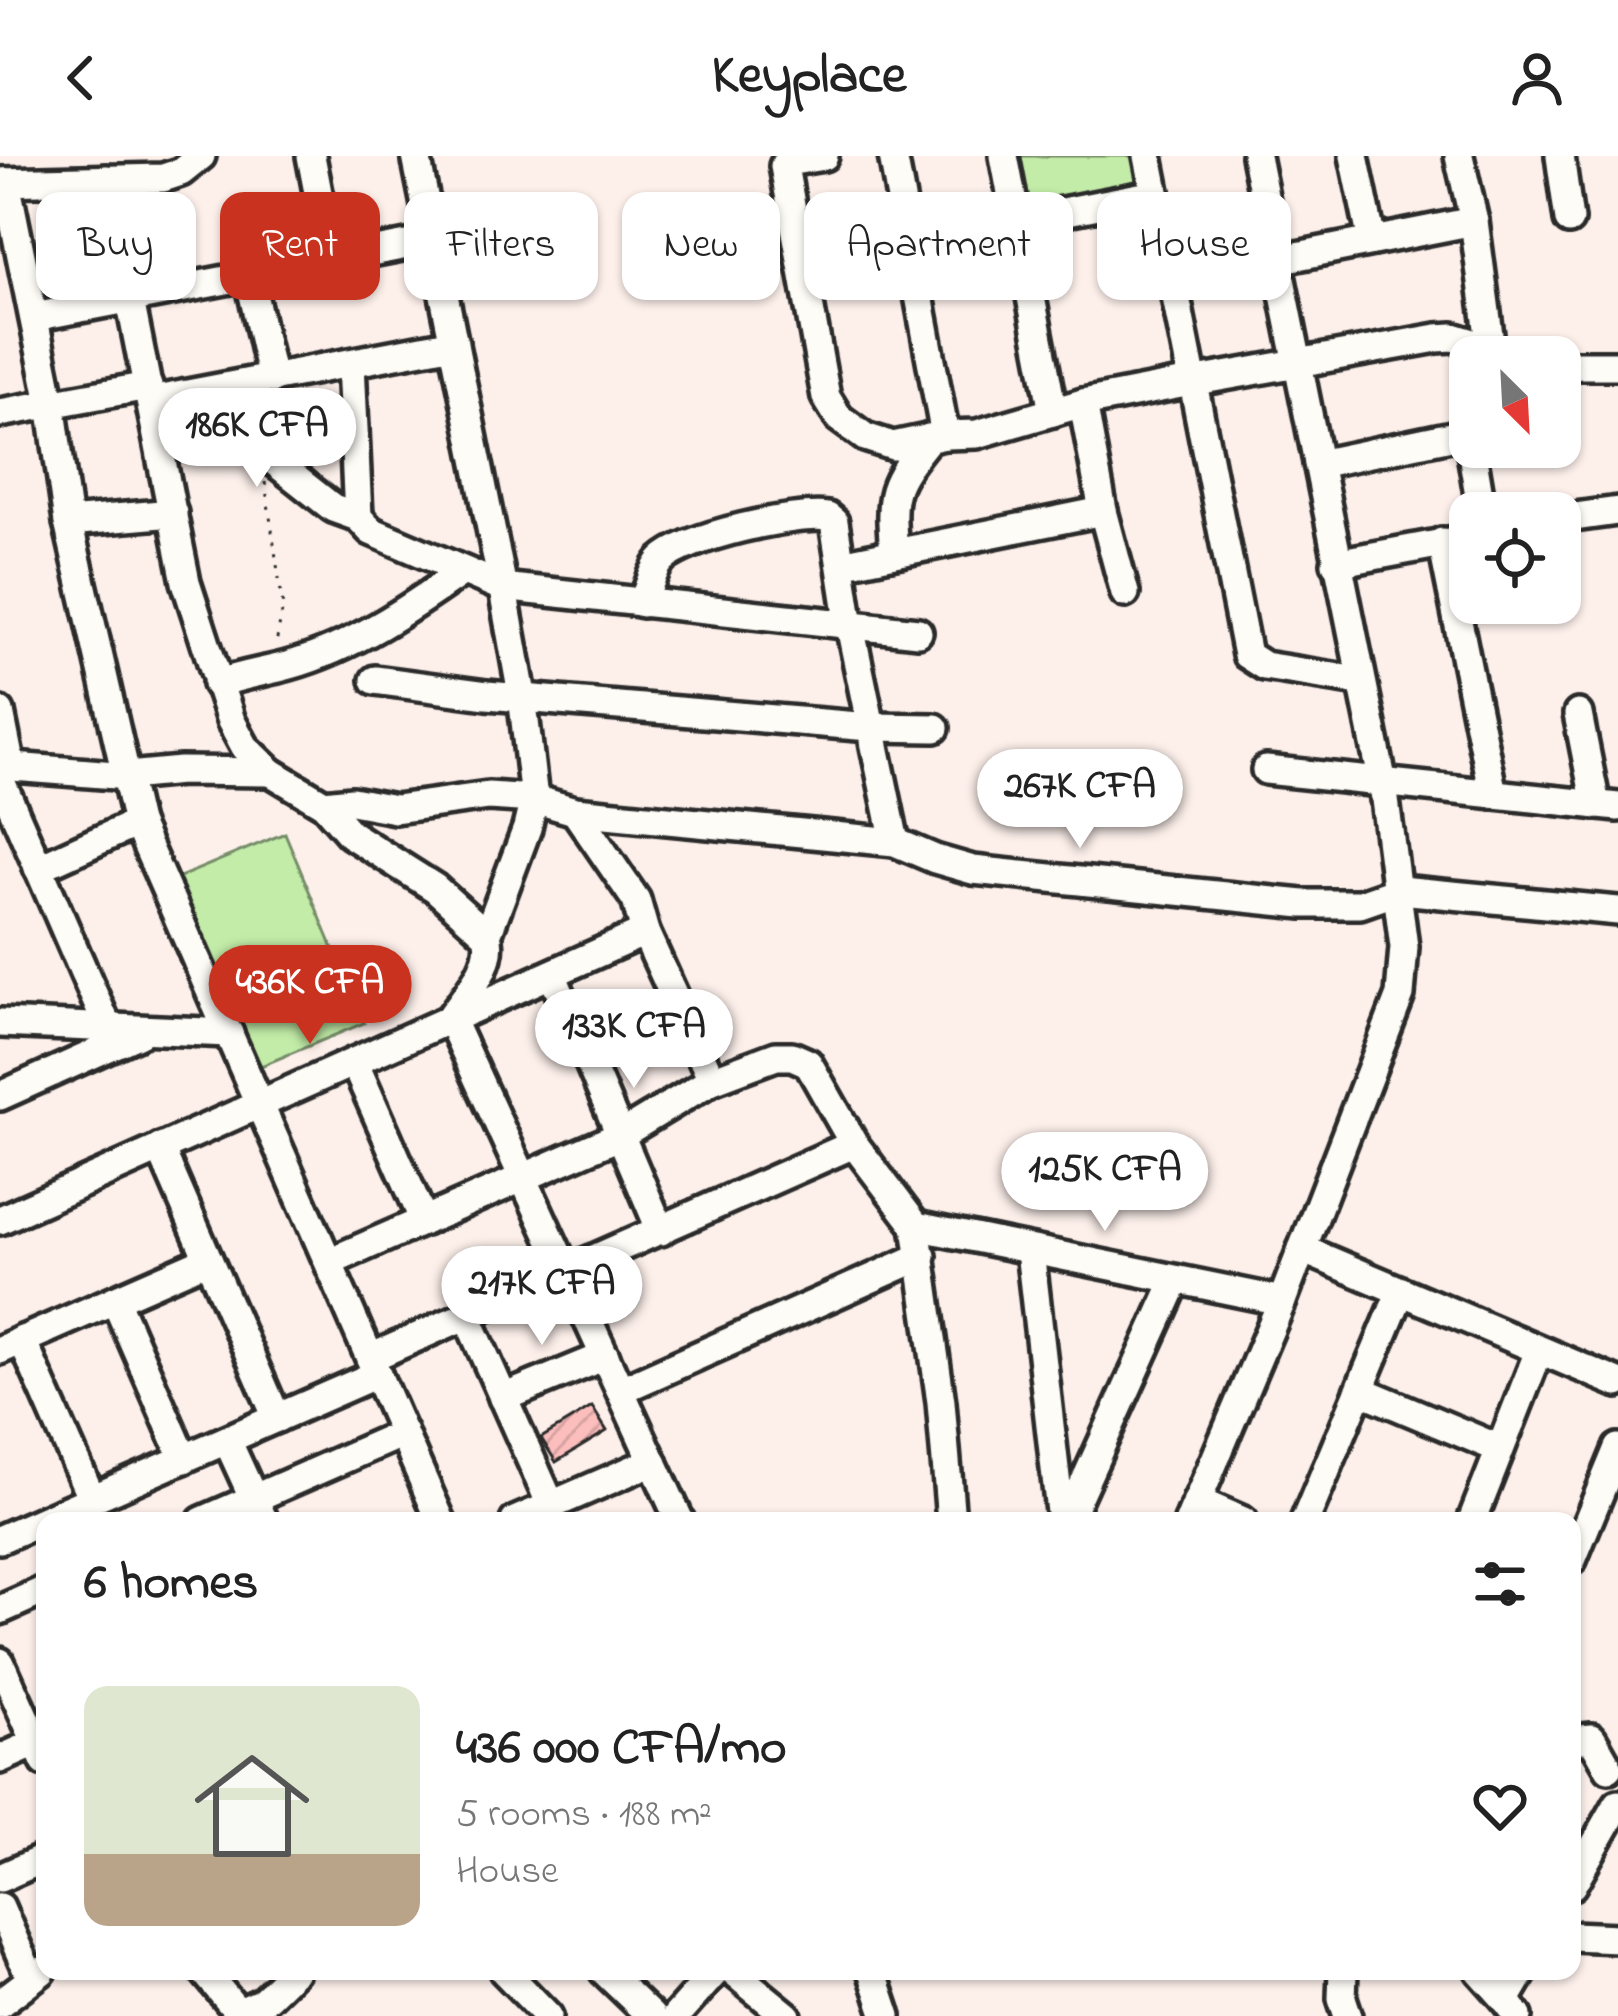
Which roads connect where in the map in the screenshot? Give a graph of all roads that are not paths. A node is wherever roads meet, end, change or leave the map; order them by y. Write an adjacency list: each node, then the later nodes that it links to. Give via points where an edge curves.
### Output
1 (202, 156): 12 (street, via 181,172)
2 (311, 156): 16 (street)
3 (416, 156): 17 (street)
4 (824, 156): 47 (street, via 784,166 826,397 838,418 865,437 893,446)
5 (893, 156): 47 (street)
6 (1004, 156): 18 (street)
7 (1148, 156): 19 (street)
8 (1256, 156): 20 (street)
9 (1354, 156): 23 (street)
10 (1459, 156): 22 (street)
11 (1560, 156): 21 (street)
12 (164, 167): 13 (street)
13 (106, 179): 14 (street); 15 (street)
14 (3, 182): 32 (street)
15 (109, 192)
16 (318, 192)
17 (423, 192)
18 (1011, 192)
19 (1155, 192)
20 (1263, 192)
21 (1570, 220)
22 (1474, 221): 23 (street); 33 (street)
23 (1372, 241): 24 (street)
24 (1291, 257)
25 (120, 300): 32 (street)
26 (130, 300): 42 (street)
27 (251, 300): 40 (street)
28 (445, 300): 35 (street)
29 (1031, 300): 45 (street)
30 (1175, 300): 41 (street)
31 (1284, 300): 37 (street)
32 (34, 317): 43 (street)
33 (1500, 336)
34 (1449, 338): 37 (street)
35 (454, 343): 36 (street); 61 (street)
36 (351, 363): 40 (street); 54 (street)
37 (1296, 365): 41 (street); 49 (street)
38 (1581, 365): 39 (street)
39 (1618, 365)
40 (259, 382): 42 (street); 54 (street, via 261,451 333,508)
41 (1191, 382): 44 (street); 68 (street, via 1247,655 1264,666)
42 (149, 393): 43 (street); 52 (street)
43 (51, 403): 46 (street); 55 (street)
44 (1083, 403): 45 (street); 50 (street)
45 (1053, 412): 47 (street, via 977,434)
46 (0, 413)
47 (937, 436): 57 (street, via 896,481)
48 (1449, 442): 49 (street)
49 (1318, 464): 58 (street)
50 (1103, 511): 57 (street); 62 (street)
51 (1618, 511): 53 (street)
52 (173, 513): 55 (street); 69 (street)
53 (1581, 516)
54 (358, 517): 60 (street, via 371,532)
55 (68, 522): 78 (street)
56 (1449, 541): 58 (street)
57 (894, 554): 59 (street)
58 (1336, 562): 68 (street)
59 (841, 565): 63 (street, via 828,517 741,526 660,561); 65 (street)
60 (463, 571): 61 (street); 69 (street, via 381,626)
61 (502, 587): 63 (street); 70 (street)
62 (1125, 592)
63 (642, 603): 65 (street)
64 (1468, 624): 80 (street)
65 (850, 626): 66 (street); 73 (street)
66 (917, 632)
67 (375, 680): 70 (street)
68 (1359, 681): 79 (street)
69 (217, 684): 77 (street, via 245,747)
70 (522, 695): 73 (street); 81 (street)
71 (0, 712): 75 (street)
72 (1578, 714): 83 (street)
73 (870, 727): 74 (street); 86 (street)
74 (935, 728)
75 (4, 770): 78 (street); 87 (street)
76 (1266, 770): 79 (street)
77 (272, 772): 78 (street); 82 (street)
78 (128, 776): 85 (street)
79 (1383, 784): 80 (street); 88 (street)
80 (1492, 794): 83 (street)
81 (534, 799): 82 (street, via 488,796 395,809); 84 (street); 91 (street)
82 (324, 804): 91 (street, via 350,834)
83 (1607, 806)
84 (574, 811): 86 (street); 90 (street, via 626,882)
85 (137, 823): 87 (street); 97 (street)
86 (896, 842): 88 (street, via 973,870 1280,902 1360,904)
87 (38, 868): 95 (street)
88 (1400, 890): 89 (street); 110 (street, via 1400,995)
89 (1618, 911)
90 (645, 932): 92 (street); 99 (street)
91 (488, 935): 93 (street, via 487,959)
92 (551, 974): 93 (street); 102 (street)
93 (450, 1018): 98 (street); 105 (street)
94 (0, 1023): 95 (street)
95 (109, 1030): 96 (street)
96 (144, 1032): 97 (street); 100 (street)
97 (229, 1033): 101 (street)
98 (354, 1062): 101 (street); 107 (street)
99 (712, 1080): 102 (street); 103 (street, via 776,1056 808,1063)
100 (0, 1096)
101 (260, 1104): 104 (street); 114 (street)
102 (619, 1136): 105 (street); 109 (street)
103 (854, 1144): 108 (street); 109 (street)
104 (160, 1148): 106 (street); 113 (street)
105 (525, 1177): 107 (street); 115 (street)
106 (0, 1220)
107 (424, 1221): 114 (street)
108 (916, 1226): 111 (street); 112 (street)
109 (661, 1231): 115 (street)
110 (1302, 1249): 117 (street); 119 (street)
111 (1030, 1251): 116 (street); 146 (street)
112 (922, 1256): 126 (street); 145 (street)
113 (208, 1259): 118 (street); 129 (street)
114 (328, 1262): 124 (street)
115 (568, 1272): 120 (street); 123 (street)
116 (1176, 1280): 119 (street); 147 (street)
117 (1401, 1291): 122 (street); 127 (street)
118 (115, 1300): 121 (street); 134 (street)
119 (1282, 1301): 139 (street)
120 (467, 1316): 124 (street); 128 (street)
121 (11, 1345): 136 (street)
122 (1539, 1352): 125 (street); 133 (street)
123 (605, 1356): 126 (street); 128 (street)
124 (374, 1366): 129 (street); 130 (street)
125 (1618, 1384)
126 (621, 1390): 135 (street)
127 (1362, 1391): 133 (street); 148 (street)
128 (503, 1398): 137 (street)
129 (278, 1418): 131 (street)
130 (403, 1433): 138 (street); 142 (street)
131 (227, 1440): 134 (street); 138 (street)
132 (1618, 1448): 151 (street)
133 (1500, 1449): 149 (street)
134 (184, 1459): 136 (street)
135 (653, 1461): 137 (street); 144 (street)
136 (98, 1497): 140 (street); 141 (street)
137 (551, 1505): 143 (street)
138 (259, 1510)
139 (1193, 1511)
140 (64, 1512)
141 (109, 1512)
142 (437, 1512)
143 (535, 1512)
144 (676, 1512)
145 (950, 1512)
146 (1063, 1512)
147 (1068, 1512)
148 (1309, 1512)
149 (1476, 1512)
150 (36, 1524): 152 (street)
151 (1581, 1538)
152 (0, 1540)
153 (36, 1594): 154 (street)
154 (0, 1610)
155 (0, 1661): 156 (street)
156 (36, 1736)
157 (1581, 1740): 160 (street, via 1592,1738)
158 (36, 1750): 159 (street)
159 (0, 1759)
160 (1615, 1773)
161 (1618, 1804): 163 (street)
162 (36, 1862): 164 (street)
163 (1581, 1869)
164 (0, 1878)
165 (0, 1907): 168 (street)
166 (1581, 1936): 167 (street)
167 (1618, 1938)
168 (36, 1970)
169 (36, 1975): 179 (street)
170 (211, 1980): 171 (street, via 242,2011)
171 (285, 1980)
172 (522, 1980): 181 (street)
173 (613, 1980): 182 (street)
174 (708, 1980): 183 (street)
175 (743, 1980): 184 (street)
176 (875, 1980): 185 (street)
177 (1343, 1980): 186 (street)
178 (1488, 1980): 180 (street)
179 (0, 2003)
180 (1512, 2008)
181 (548, 2016)
182 (651, 2016)
183 (676, 2016)
184 (787, 2016)
185 (887, 2016)
186 (1348, 2016)

